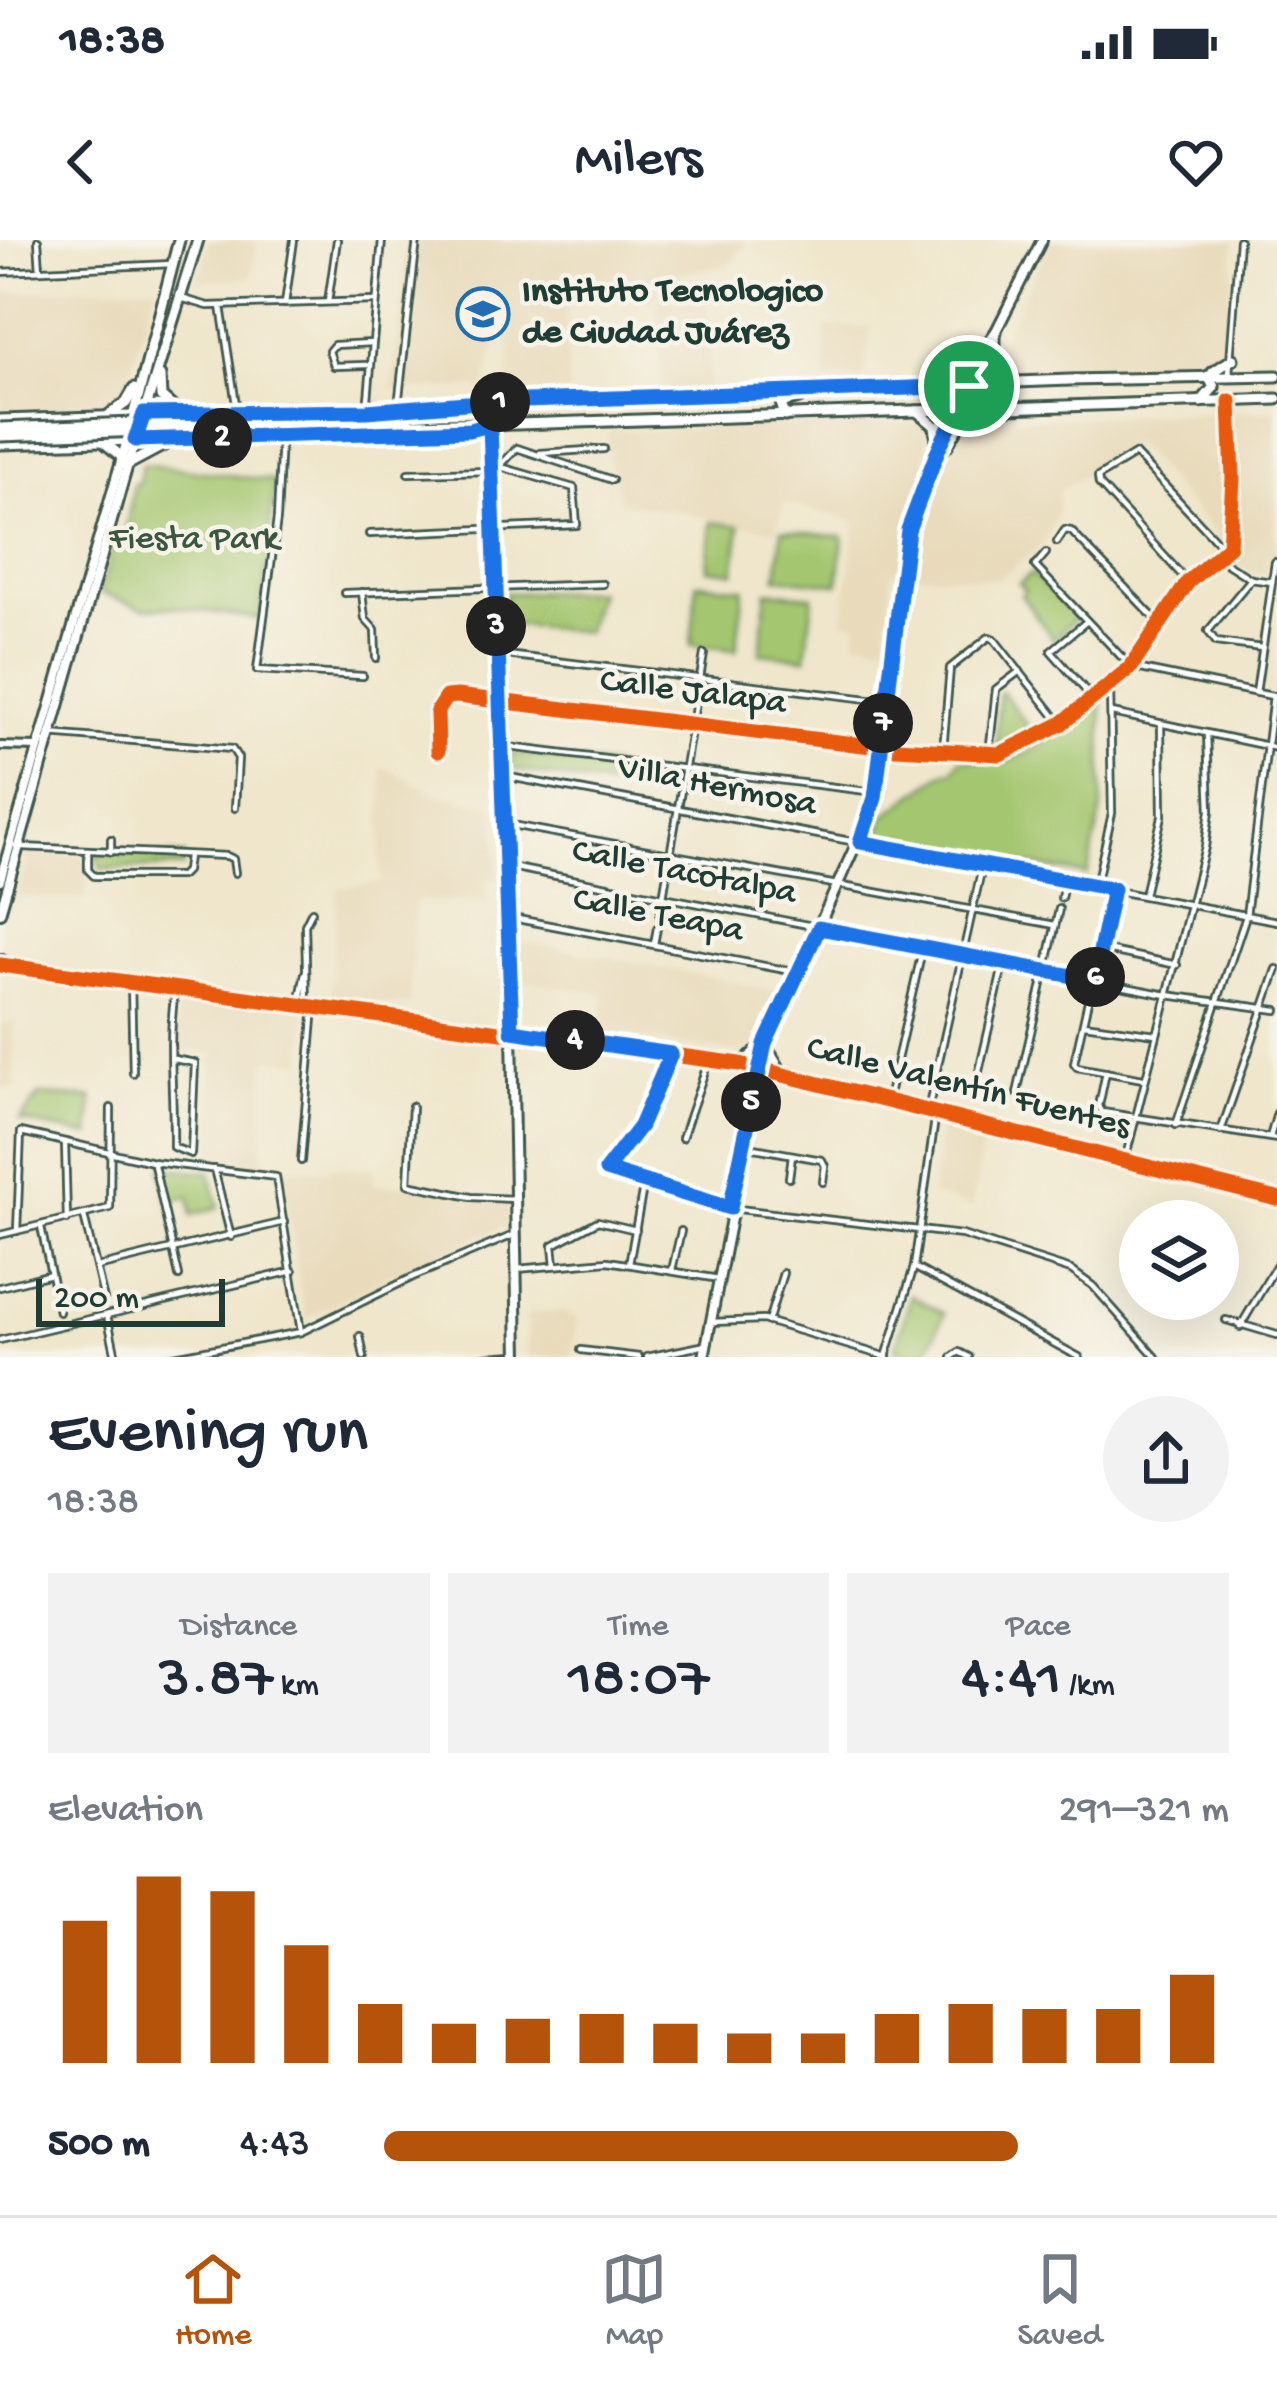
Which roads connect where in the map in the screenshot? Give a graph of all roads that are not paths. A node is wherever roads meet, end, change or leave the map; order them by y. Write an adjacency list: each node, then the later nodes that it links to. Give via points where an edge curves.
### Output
1 (38, 240): 11 (street)
2 (179, 240): 10 (main road)
3 (198, 240): 13 (main road)
4 (294, 240): 16 (street)
5 (337, 240): 15 (street)
6 (382, 240): 14 (street)
7 (417, 240): 37 (street)
8 (1042, 240): 18 (main road)
9 (1239, 240): 20 (street)
10 (172, 264): 11 (street); 23 (main road)
11 (40, 270): 12 (street)
12 (0, 272)
13 (181, 298): 17 (street); 22 (main road)
14 (375, 301): 15 (street); 19 (street)
15 (328, 302): 16 (street)
16 (285, 304): 17 (street)
17 (221, 306): 40 (street)
18 (996, 332): 27 (main road, via 995,364); 28 (main road); 29 (main road)
19 (372, 343): 21 (street); 21 (street, via 329,351 334,366)
20 (1233, 358): 24 (street); 25 (main road)
21 (370, 365): 41 (street)
22 (158, 368): 43 (main road, via 161,398); 44 (main road)
23 (143, 375): 44 (main road); 45 (main road)
24 (1229, 375): 25 (main road); 26 (main road); 33 (main road)
25 (1204, 376): 27 (main road); 35 (main road, via 1214,387)
26 (1272, 376): 32 (main road, via 1254,386)
27 (1020, 382): 29 (main road)
28 (944, 386): 29 (main road); 30 (main road)
29 (969, 386): 39 (main road)
30 (876, 390): 31 (main road); 46 (main road, via 790,398 781,403)
31 (759, 393): 34 (main road); 47 (main road, via 761,409)
32 (1272, 400): 33 (main road)
33 (1236, 401): 35 (main road); 67 (street, via 1233,529)
34 (498, 402): 36 (main road); 50 (main road)
35 (1201, 402): 38 (main road)
36 (466, 403): 37 (main road); 49 (main road, via 474,412)
37 (398, 406): 41 (main road)
38 (982, 409): 39 (main road); 58 (main road)
39 (958, 410): 42 (main road); 58 (main road)
40 (237, 411): 41 (main road); 43 (main road)
41 (367, 411): 48 (main road)
42 (917, 411): 46 (main road); 58 (main road, via 935,426)
43 (182, 413): 44 (main road)
44 (143, 414): 45 (main road); 53 (main road); 55 (main road)
45 (113, 416): 51 (main road); 55 (main road)
46 (785, 416): 47 (main road)
47 (747, 417): 50 (main road)
48 (353, 419): 49 (main road); 51 (main road, bridge)
49 (466, 425): 50 (main road)
50 (490, 425): 52 (main road); 61 (main road)
51 (0, 432): 56 (main road)
52 (281, 437): 54 (main road); 86 (street, via 257,670)
53 (150, 439): 54 (main road); 55 (main road)
54 (178, 439): 60 (main road)
55 (127, 440): 56 (main road); 60 (main road)
56 (100, 441): 60 (main road)
57 (604, 449): 59 (street)
58 (938, 450): 93 (main road, via 908,530)
59 (535, 453): 61 (street, via 514,448); 63 (street)
60 (125, 461): 98 (main road)
61 (495, 467): 62 (street); 64 (main road); 64 (street, via 574,488 577,525)
62 (408, 473)
63 (612, 480)
64 (493, 528): 65 (street); 75 (main road)
65 (369, 534)
66 (1057, 542): 79 (street, via 1071,531)
67 (1225, 550): 69 (street); 73 (street, via 1135,454 1097,481)
68 (1046, 553): 78 (street, via 1035,566)
69 (1218, 558): 71 (street); 73 (street)
70 (1275, 562): 72 (street)
71 (1251, 579): 72 (street); 80 (street, via 1208,633 1216,642)
72 (1272, 581): 80 (street)
73 (1188, 582): 79 (street)
74 (604, 584): 75 (street)
75 (495, 587): 76 (street); 81 (main road)
76 (362, 592): 77 (street); 83 (street)
77 (344, 593)
78 (1087, 621): 84 (street); 92 (street, via 1051,651)
79 (1161, 625): 84 (street)
80 (1262, 648): 89 (street)
81 (497, 654): 87 (street); 91 (main road)
82 (704, 654): 87 (street)
83 (376, 658)
84 (1131, 667): 88 (street); 89 (street)
85 (1020, 670): 95 (street); 107 (street, via 991,637 950,668); 108 (street, via 994,695)
86 (363, 676)
87 (700, 679): 93 (street); 96 (street)
88 (1110, 686): 92 (street); 94 (street)
89 (1256, 693): 90 (street)
90 (1275, 696): 102 (street)
91 (499, 700): 96 (street, Calle Jalapa); 101 (main road); 106 (street, Calle Jalapa, via 442,699)
92 (1094, 700): 95 (street)
93 (886, 701): 103 (main road)
94 (1112, 713): 97 (street); 127 (street, via 1112,813)
95 (1061, 724): 108 (street)
96 (692, 725): 103 (street, Calle Jalapa); 109 (street)
97 (1161, 725): 99 (street); 130 (street, via 1162,817)
98 (47, 734): 105 (main road); 113 (street, via 230,748 238,758)
99 (1207, 734): 102 (street); 133 (street, via 1210,811)
100 (0, 746): 105 (street)
101 (500, 746): 109 (street); 110 (main road)
102 (1268, 746): 104 (street); 139 (street)
103 (879, 747): 107 (street, Calle Jalapa); 111 (main road)
104 (1277, 748)
105 (43, 749): 117 (main road); 126 (main road)
106 (438, 751)
107 (943, 753): 108 (street, Calle Jalapa)
108 (988, 755)
109 (685, 769): 111 (street); 112 (street)
110 (501, 775): 112 (street, Villa Hermosa); 114 (main road)
111 (875, 792): 116 (main road)
112 (679, 807): 116 (street, Villa Hermosa); 120 (street)
113 (235, 808)
114 (503, 823): 120 (street); 123 (main road)
115 (111, 839): 119 (street)
116 (860, 842): 122 (street, Villa Hermosa); 128 (main road)
117 (19, 847): 118 (street); 137 (main road)
118 (88, 850): 119 (street); 121 (street, via 94,876 181,876)
119 (111, 851): 121 (street)
120 (670, 853): 128 (street); 132 (street)
121 (188, 854): 124 (street, via 230,856)
122 (983, 863): 125 (street, Villa Hermosa); 134 (street)
123 (505, 866): 132 (street, Calle Tacotalpa); 140 (main road)
124 (236, 873)
125 (1066, 879): 127 (street, Villa Hermosa); 131 (street)
126 (0, 880)
127 (1096, 885): 129 (street, Villa Hermosa)
128 (839, 886): 134 (street); 144 (main road)
129 (1113, 889): 130 (street, Villa Hermosa); 147 (street)
130 (1144, 895): 133 (street, Villa Hermosa)
131 (1061, 898)
132 (663, 899): 138 (street); 144 (street, Calle Tacotalpa)
133 (1192, 904): 139 (street, Villa Hermosa); 152 (street)
134 (974, 909): 142 (street); 148 (street)
135 (1059, 909): 142 (street)
136 (312, 911): 161 (street, via 305,925)
137 (0, 913)
138 (660, 915)
139 (1246, 916): 141 (street, Villa Hermosa); 160 (street)
140 (507, 917): 145 (street, Calle Teapa); 165 (main road)
141 (1277, 921)
142 (1055, 925): 149 (street)
143 (657, 928): 145 (street)
144 (819, 928): 146 (street, Calle Tacotalpa); 155 (main road)
145 (654, 944): 155 (street, Calle Teapa)
146 (923, 946): 148 (street, Calle Tacotalpa); 180 (street)
147 (1101, 950): 152 (street); 156 (street)
148 (964, 954): 150 (street, Calle Tacotalpa); 183 (street)
149 (1048, 959)
150 (1004, 962): 154 (street, Calle Tacotalpa); 178 (street)
151 (4, 963): 157 (street, Calle Valentín Fuentes)
152 (1177, 965): 159 (street)
153 (1277, 969): 162 (street)
154 (1045, 970): 156 (street, Calle Tacotalpa); 179 (street)
155 (797, 972): 167 (main road)
156 (1094, 980): 159 (street, Calle Tacotalpa); 164 (street)
157 (131, 982): 158 (street, Calle Valentín Fuentes); 173 (street)
158 (175, 988): 161 (street, Calle Valentín Fuentes); 169 (street)
159 (1167, 995): 160 (street, Calle Tacotalpa); 166 (street)
160 (1215, 1001): 162 (street, Calle Tacotalpa); 186 (street)
161 (307, 1005): 165 (street, Calle Valentín Fuentes); 195 (street)
162 (1261, 1008): 163 (street, Calle Tacotalpa); 187 (street)
163 (1277, 1010)
164 (1084, 1024): 166 (street); 175 (street, via 1074,1062)
165 (512, 1031): 168 (street, Calle Valentín Fuentes); 201 (main road)
166 (1156, 1034): 176 (street)
167 (765, 1044): 171 (main road); 172 (main road); 174 (main road)
168 (671, 1054): 170 (street, Calle Valentín Fuentes); 199 (street, via 640,1126 606,1170)
169 (174, 1059): 169 (street, via 195,1063 191,1154 173,1149)
170 (710, 1059): 171 (street, Calle Valentín Fuentes); 188 (street)
171 (740, 1064): 172 (street, Calle Valentín Fuentes)
172 (758, 1068): 174 (street, Calle Valentín Fuentes); 177 (main road)
173 (133, 1072)
174 (779, 1072): 177 (main road); 180 (street, Calle Valentín Fuentes)
175 (1106, 1072): 176 (street); 185 (street, via 1100,1111)
176 (1143, 1078): 185 (street)
177 (755, 1083): 191 (main road)
178 (975, 1089)
179 (1017, 1094)
180 (888, 1099): 183 (street, Calle Valentín Fuentes)
181 (412, 1106): 201 (street, via 408,1184)
182 (111, 1108): 192 (street)
183 (932, 1111): 194 (street, Calle Valentín Fuentes); 211 (street)
184 (1277, 1113): 189 (street)
185 (1134, 1118): 186 (street); 194 (street)
186 (1176, 1125): 187 (street)
187 (1221, 1132): 189 (street)
188 (682, 1138)
189 (1274, 1138)
190 (65, 1141): 192 (street); 205 (street); 209 (street, via 19,1134)
191 (743, 1146): 193 (street); 203 (main road)
192 (111, 1152): 196 (street); 204 (street, via 110,1208)
193 (792, 1155): 198 (street); 200 (street, via 823,1161)
194 (1125, 1160): 202 (street, Calle Valentín Fuentes)
195 (301, 1161)
196 (153, 1162): 197 (street); 215 (street)
197 (214, 1169): 206 (street, via 276,1177); 214 (street)
198 (789, 1178)
199 (644, 1182): 203 (street); 208 (street)
200 (823, 1182)
201 (515, 1198): 212 (main road)
202 (1277, 1199)
203 (730, 1208): 211 (street); 227 (main road)
204 (85, 1216): 205 (street); 219 (street)
205 (67, 1220): 207 (street)
206 (285, 1222): 214 (street); 223 (street)
207 (41, 1227): 209 (street); 225 (street)
208 (636, 1230): 216 (street); 218 (street, via 598,1221 551,1247)
209 (16, 1231): 213 (street)
210 (681, 1231): 222 (street)
211 (920, 1231): 220 (street); 253 (street, via 962,1235 1071,1270)
212 (516, 1234): 221 (main road); 236 (street)
213 (0, 1235)
214 (231, 1237): 215 (street)
215 (174, 1249): 219 (street); 226 (street)
216 (629, 1264): 218 (street); 222 (street)
217 (1277, 1264): 235 (street)
218 (555, 1265): 221 (street)
219 (97, 1267): 229 (street)
220 (914, 1267): 250 (street); 252 (street)
221 (517, 1268): 243 (main road)
222 (672, 1270): 227 (street)
223 (293, 1271): 231 (street); 236 (street)
224 (783, 1273): 234 (street)
225 (51, 1274): 228 (street); 230 (street)
226 (179, 1276)
227 (719, 1279): 233 (main road)
228 (0, 1287)
229 (104, 1300)
230 (59, 1312)
231 (107, 1315): 239 (street); 244 (street)
232 (1226, 1320): 235 (street)
233 (710, 1322): 234 (street); 240 (main road)
234 (768, 1322): 250 (street)
235 (1240, 1327): 237 (street)
236 (301, 1332): 245 (street)
237 (1277, 1335)
238 (360, 1336): 246 (street)
239 (0, 1340)
240 (706, 1345): 248 (street); 249 (main road)
241 (581, 1350): 248 (street)
242 (954, 1355): 251 (street)
243 (518, 1356): 247 (street)
244 (116, 1357)
245 (169, 1357)
246 (364, 1357)
247 (485, 1357)
248 (643, 1357)
249 (704, 1357)
250 (886, 1357)
251 (968, 1357)
252 (1078, 1357)
253 (1156, 1357)

